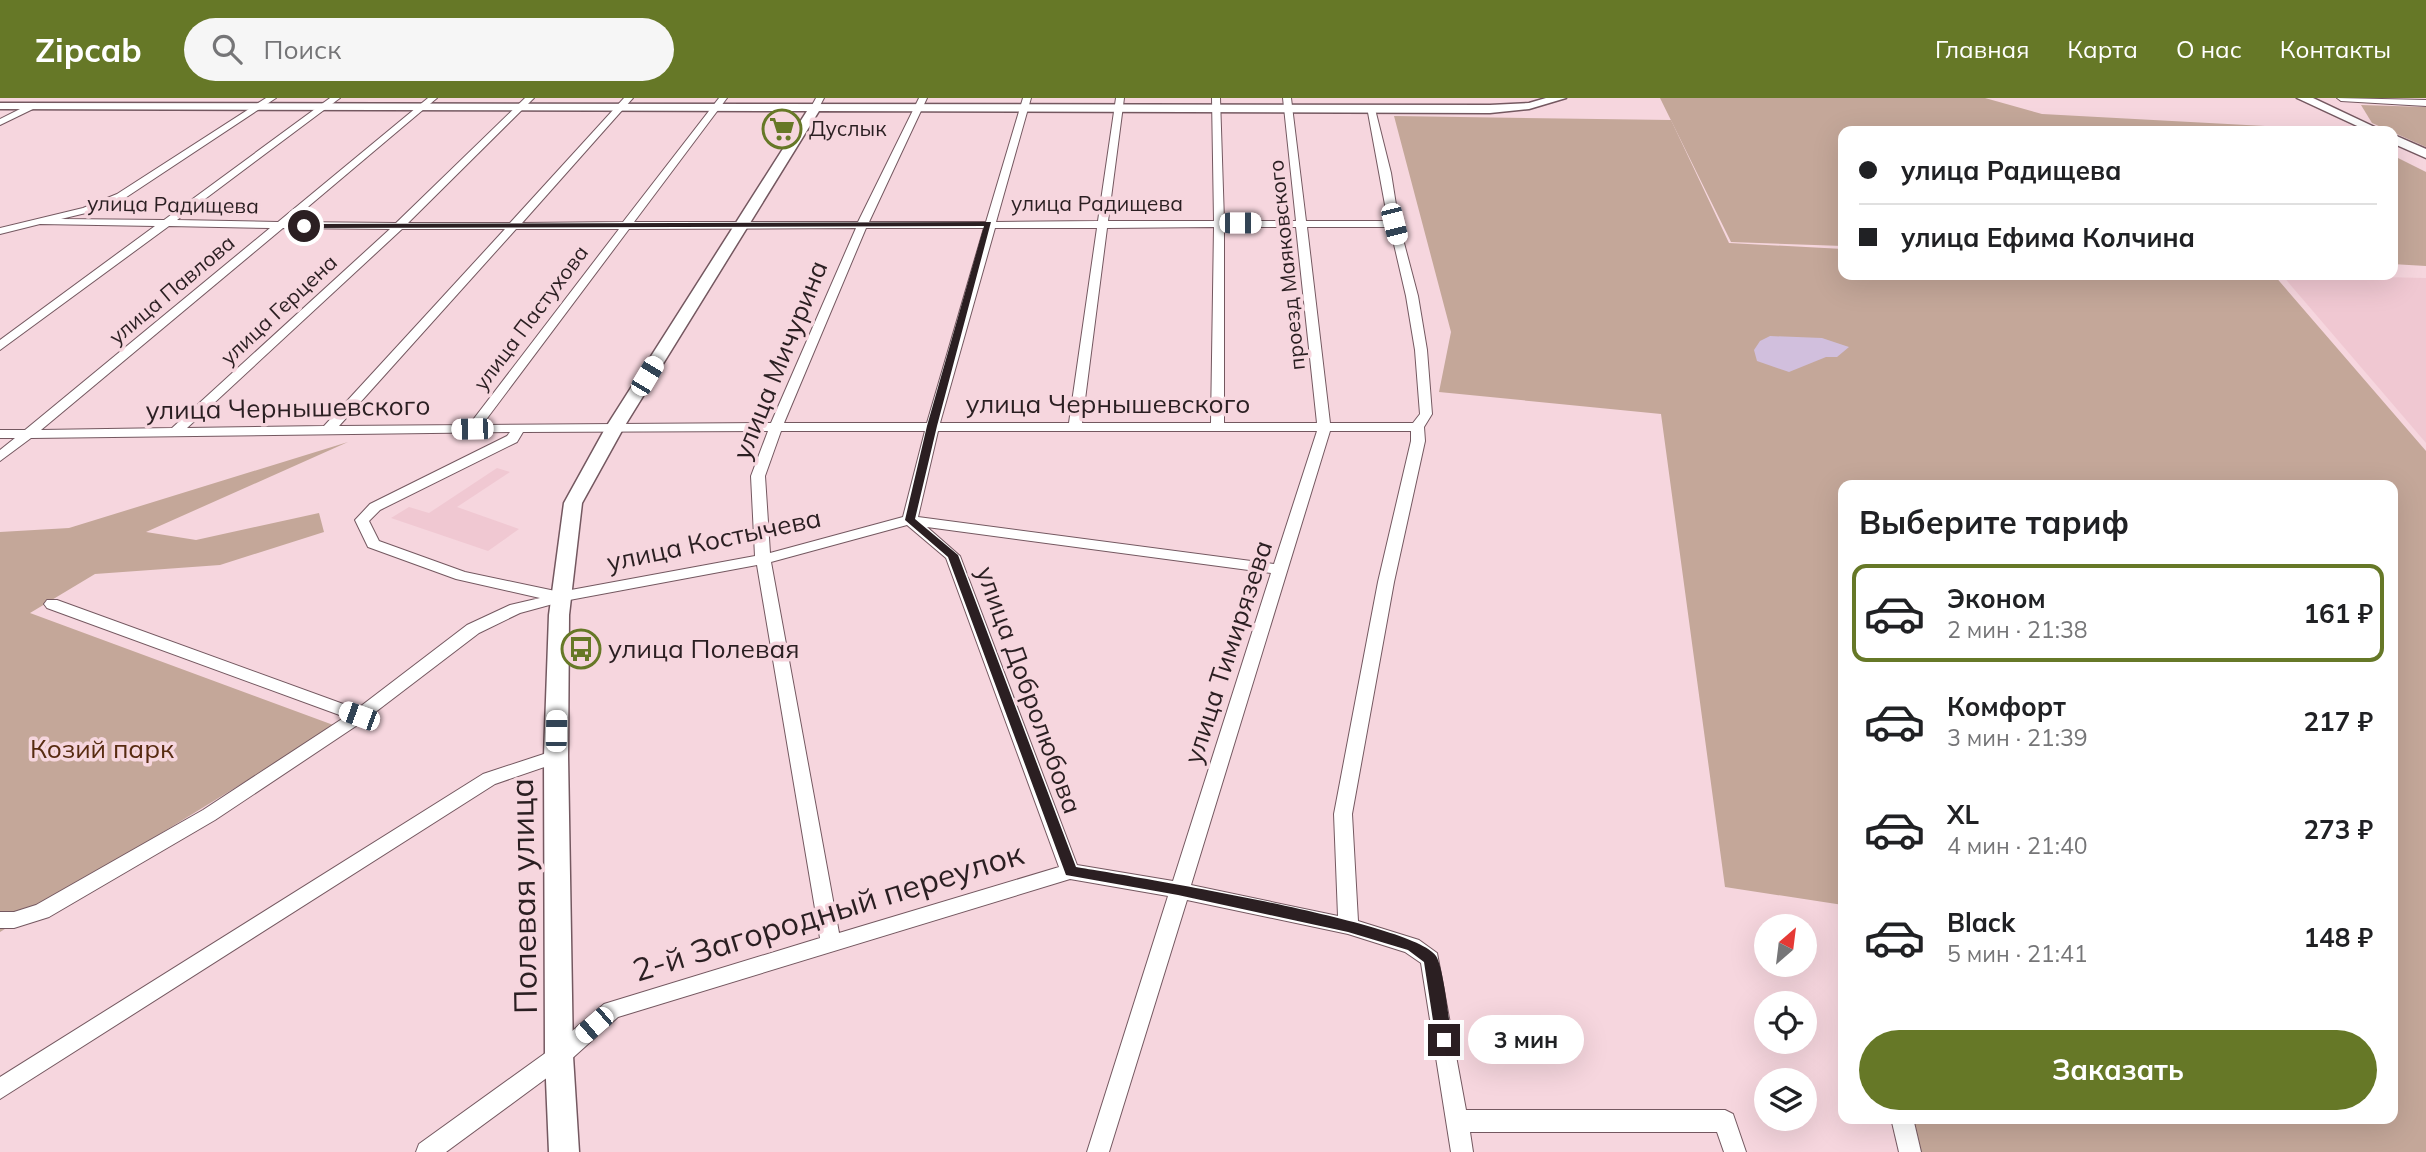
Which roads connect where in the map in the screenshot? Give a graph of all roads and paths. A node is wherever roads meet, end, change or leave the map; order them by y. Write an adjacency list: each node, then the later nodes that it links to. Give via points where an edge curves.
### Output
1 (272, 98): 19 (street)
2 (335, 98): 20 (street)
3 (433, 98): 22 (street, улица Павлова)
4 (530, 98): 23 (street, улица Герцена)
5 (629, 98): 24 (street)
6 (723, 98): 25 (street, улица Пастухова)
7 (1560, 98): 21 (main road, via 1529,106 1490,108)
8 (2303, 98): 27 (main road)
9 (2341, 98): 15 (street)
10 (920, 103): 11 (main road); 16 (main road); 32 (street, улица Мичурина)
11 (1025, 103): 12 (main road); 36 (street)
12 (1119, 103): 13 (main road); 37 (street)
13 (1215, 103): 14 (main road); 33 (street)
14 (1288, 103): 21 (main road); 38 (street, проезд Маяковского)
15 (2426, 103)
16 (817, 104): 25 (main road); 31 (main road, Полевая улица)
17 (0, 106): 18 (main road)
18 (32, 106): 19 (main road); 26 (street)
19 (259, 107): 20 (main road); 30 (street, via 121,196)
20 (323, 107): 22 (main road); 34 (street)
21 (1371, 107): 39 (street)
22 (421, 108): 23 (main road); 40 (street, улица Павлова)
23 (519, 109): 24 (main road); 41 (street, улица Герцена)
24 (619, 109): 25 (main road); 42 (street)
25 (714, 109): 35 (street, улица Пастухова)
26 (0, 122)
27 (2366, 126)
28 (2398, 141): 29 (main road)
29 (2426, 154)
30 (44, 222): 34 (street, улица Радищева); 43 (street)
31 (740, 223): 32 (street, улица Радищева); 35 (street, улица Радищева); 48 (main road, Полевая улица)
32 (863, 223): 36 (street, улица Радищева); 49 (street, улица Мичурина)
33 (1219, 223): 37 (street, улица Радищева); 38 (street, улица Радищева); 47 (street)
34 (162, 224): 40 (street, улица Радищева); 44 (street)
35 (626, 224): 42 (street, улица Радищева); 53 (street, улица Пастухова)
36 (989, 224): 37 (street, улица Радищева); 45 (street)
37 (1102, 224): 46 (street)
38 (1303, 224): 39 (street, улица Радищева); 52 (street, проезд Маяковского)
39 (1394, 224): 50 (street, via 1421,350 1426,414)
40 (280, 226): 41 (street, улица Радищева); 57 (street, улица Павлова)
41 (399, 226): 42 (street, улица Радищева); 55 (street, улица Герцена)
42 (513, 226): 54 (street)
43 (0, 230)
44 (0, 346)
45 (932, 426): 46 (street, улица Чернышевского); 49 (street, улица Чернышевского); 59 (street)
46 (1075, 426): 47 (street, улица Чернышевского)
47 (1217, 426): 52 (street, улица Чернышевского)
48 (615, 427): 49 (street, улица Чернышевского); 51 (street, улица Чернышевского); 62 (main road, Полевая улица, via 573,503)
49 (776, 427): 60 (street, улица Мичурина, via 758,476)
50 (1417, 427): 52 (street, улица Чернышевского); 69 (street, via 1418,441 1386,582 1343,814)
51 (519, 428): 53 (street, улица Чернышевского); 62 (street, улица Костычева, via 512,439 375,507 362,520 373,544 461,576)
52 (1324, 428): 61 (street, улица Тимирязева)
53 (472, 429): 54 (street, улица Чернышевского)
54 (328, 430): 55 (street, улица Чернышевского)
55 (175, 432): 57 (street, улица Чернышевского)
56 (0, 434): 57 (street, улица Чернышевского)
57 (30, 434): 58 (street, улица Павлова)
58 (0, 457)
59 (910, 520): 60 (street, улица Костычева); 61 (street, улица Костычева); 66 (street, улица Добролюбова, via 953,555)
60 (763, 559): 62 (street, улица Костычева); 70 (street, улица Мичурина)
61 (1280, 570): 67 (street, улица Тимирязева)
62 (560, 597): 64 (street, via 515,609 473,629); 65 (main road, Полевая улица)
63 (52, 604): 64 (street)
64 (359, 716): 68 (street, via 209,815 42,911)
65 (556, 756): 71 (main road, Полевая улица); 72 (street, via 489,779)
66 (1070, 871): 67 (street, 2-й Загородный переулок); 70 (street, 2-й Загородный переулок)
67 (1178, 890): 69 (street, 2-й Загородный переулок); 77 (street, улица Тимирязева)
68 (0, 920)
69 (1348, 926): 73 (street, 2-й Загородный переулок, via 1412,946 1430,959)
70 (831, 944): 71 (street, 2-й Загородный переулок, via 611,1010)
71 (559, 1056): 75 (street, 2-й Загородный переулок); 76 (main road, Полевая улица)
72 (0, 1089)
73 (1457, 1121): 78 (street); 79 (street, via 1725,1121)
74 (1903, 1124): 80 (street)
75 (427, 1152)
76 (564, 1152)
77 (1098, 1152)
78 (1462, 1152)
79 (1735, 1152)
80 (1910, 1152)

